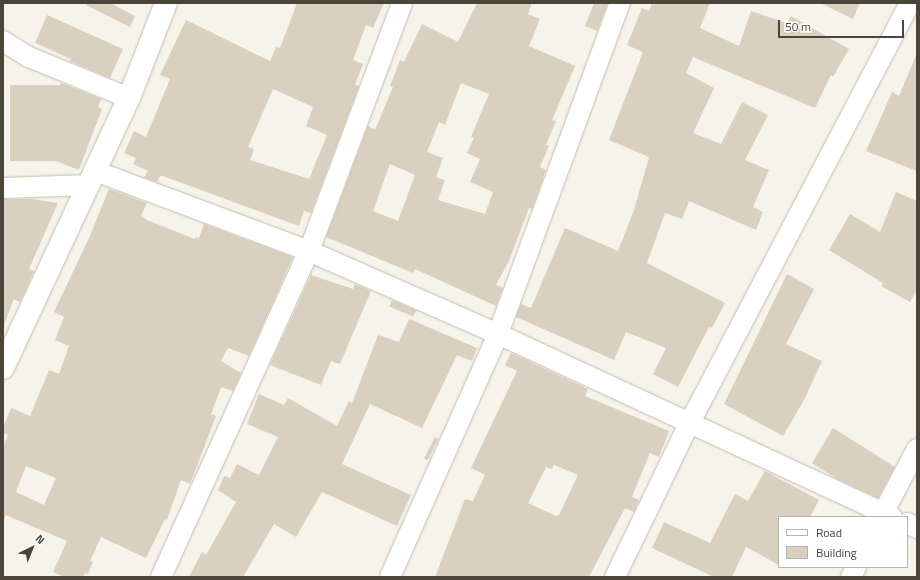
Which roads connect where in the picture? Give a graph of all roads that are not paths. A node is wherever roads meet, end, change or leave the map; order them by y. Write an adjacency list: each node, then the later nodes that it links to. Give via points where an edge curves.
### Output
1 (166, 3): 6 (street)
2 (402, 3): 9 (street)
3 (620, 3): 10 (street)
4 (910, 3): 12 (street)
5 (3, 41): 6 (street, via 29,57)
6 (129, 98): 7 (street)
7 (92, 178): 8 (street); 9 (street); 11 (street)
8 (3, 188)
9 (309, 252): 10 (street); 18 (street)
10 (498, 334): 12 (street); 19 (street)
11 (3, 368)
12 (689, 424): 14 (street); 20 (street)
13 (917, 449): 14 (street)
14 (885, 516)
15 (908, 524): 16 (street)
16 (917, 528)
17 (856, 568): 21 (street)
18 (161, 577)
19 (390, 577)
20 (615, 577)
21 (851, 577)

